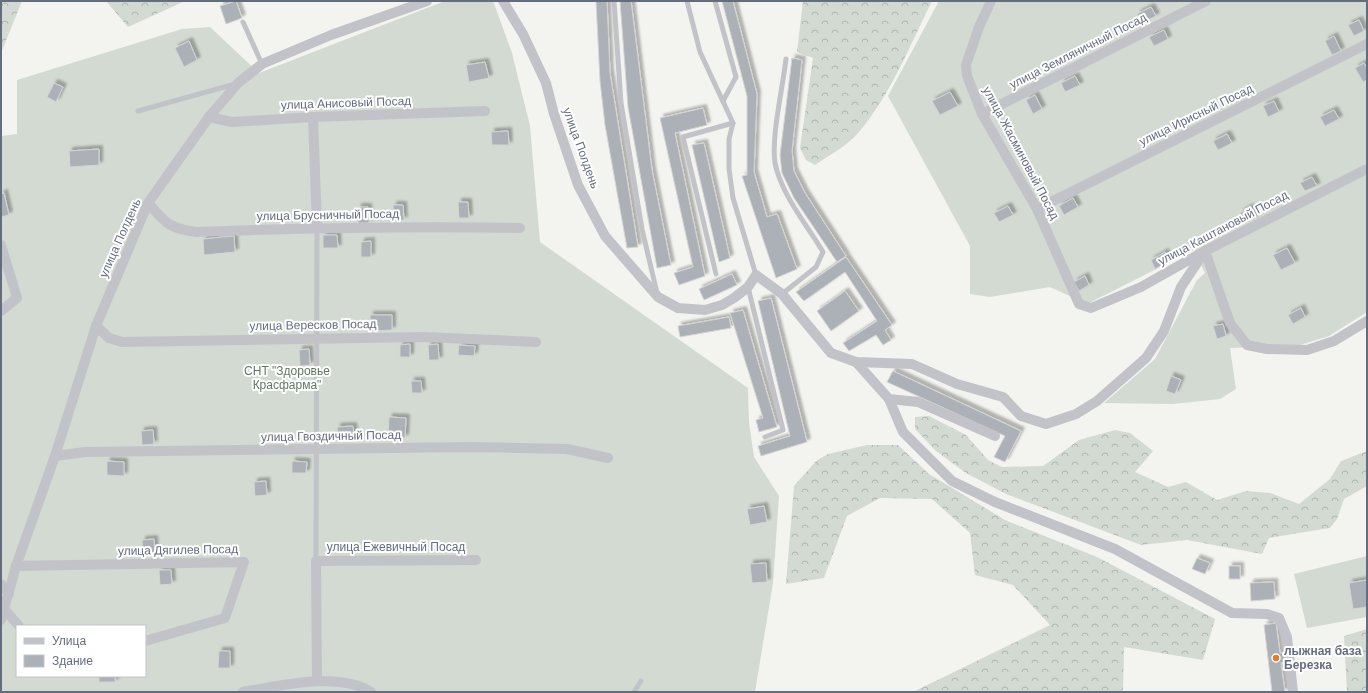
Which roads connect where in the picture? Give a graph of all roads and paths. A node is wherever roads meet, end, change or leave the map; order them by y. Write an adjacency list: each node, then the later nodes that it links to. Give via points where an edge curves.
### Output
1 (427, 1): 11 (street, улица Полдень, via 331,35)
2 (503, 1): 31 (street, улица Полдень, via 524,34 546,84 578,185 605,236)
3 (614, 1): 31 (lane, via 622,110 642,229)
4 (687, 1): 13 (lane, via 700,52)
5 (715, 1): 13 (lane, via 736,76)
6 (991, 1): 16 (street, улица Жасминовый Посад, via 966,64 966,76)
7 (1206, 1): 16 (street, улица Земляничный Посад)
8 (243, 22): 11 (lane)
9 (1367, 44): 22 (street, улица Ирисный Посад)
10 (786, 59): 30 (lane, via 775,140 775,163 784,190 823,252 816,267)
11 (262, 64): 12 (street, улица Полдень)
12 (238, 83): 14 (lane); 17 (street, улица Полдень)
13 (723, 101): 19 (lane)
14 (138, 111)
15 (485, 111): 18 (street, улица Анисовый Посад)
16 (982, 114): 22 (street, улица Жасминовый Посад)
17 (209, 117): 18 (street, улица Анисовый Посад, via 232,122); 21 (street, улица Полдень)
18 (313, 117): 23 (street)
19 (733, 123): 27 (lane, via 683,137); 28 (lane, via 729,139 729,169 733,198)
20 (1367, 169): 26 (street, улица Каштановый Посад)
21 (148, 202): 23 (street, улица Брусничный Посад, via 164,222 176,229 196,232); 35 (street, улица Полдень)
22 (1037, 209): 32 (street, улица Жасминовый Посад, via 1079,304)
23 (318, 227): 24 (street, улица Брусничный Посад); 36 (lane)
24 (520, 228)
25 (1, 245): 33 (street, via 17,298)
26 (1205, 251): 32 (street, улица Каштановый Посад, via 1141,287); 34 (street, via 1230,323 1247,345 1267,349 1307,350 1334,341); 38 (street, via 1181,287 1164,331 1146,358 1097,401 1076,414 1046,424 1021,416 1002,397 957,384 912,364)
27 (716, 274)
28 (756, 275): 29 (street, улица Полдень); 30 (street)
29 (748, 288): 31 (street, улица Полдень, via 722,305 705,310 678,308); 41 (lane, via 783,430)
30 (782, 294): 38 (street, via 831,353)
31 (658, 297)
32 (1091, 308)
33 (1, 311)
34 (1367, 321)
35 (96, 326): 36 (street, улица Вересков Посад, via 109,338 122,342); 43 (street, улица Полдень)
36 (316, 337): 37 (street, улица Вересков Посад, via 424,337); 42 (lane)
37 (536, 342)
38 (856, 362): 39 (street)
39 (889, 399): 40 (street, via 918,402); 59 (street, via 903,432 952,481 994,502 1115,549 1232,612 1267,614 1279,618 1287,637)
40 (995, 436)
41 (765, 437)
42 (316, 449): 43 (street, улица Гвоздичный Посад, via 85,452); 44 (street, улица Гвоздичный Посад, via 567,449); 46 (lane)
43 (55, 456): 47 (street, улица Полдень)
44 (608, 458)
45 (476, 560): 46 (street, улица Ежевичный Посад)
46 (316, 561): 54 (street, улица Ежевичный Посад)
47 (16, 566): 49 (street, улица Полдень); 53 (street, улица Дягилев Посад, via 244,562 224,618)
48 (1, 584): 49 (street)
49 (9, 594): 50 (street, улица Полдень)
50 (5, 610): 51 (street, улица Полдень); 52 (street)
51 (1, 620)
52 (18, 625)
53 (146, 641)
54 (317, 680): 56 (street); 57 (street, via 362,686)
55 (641, 681): 58 (lane)
56 (243, 692)
57 (371, 692)
58 (634, 692)
59 (1293, 692)

